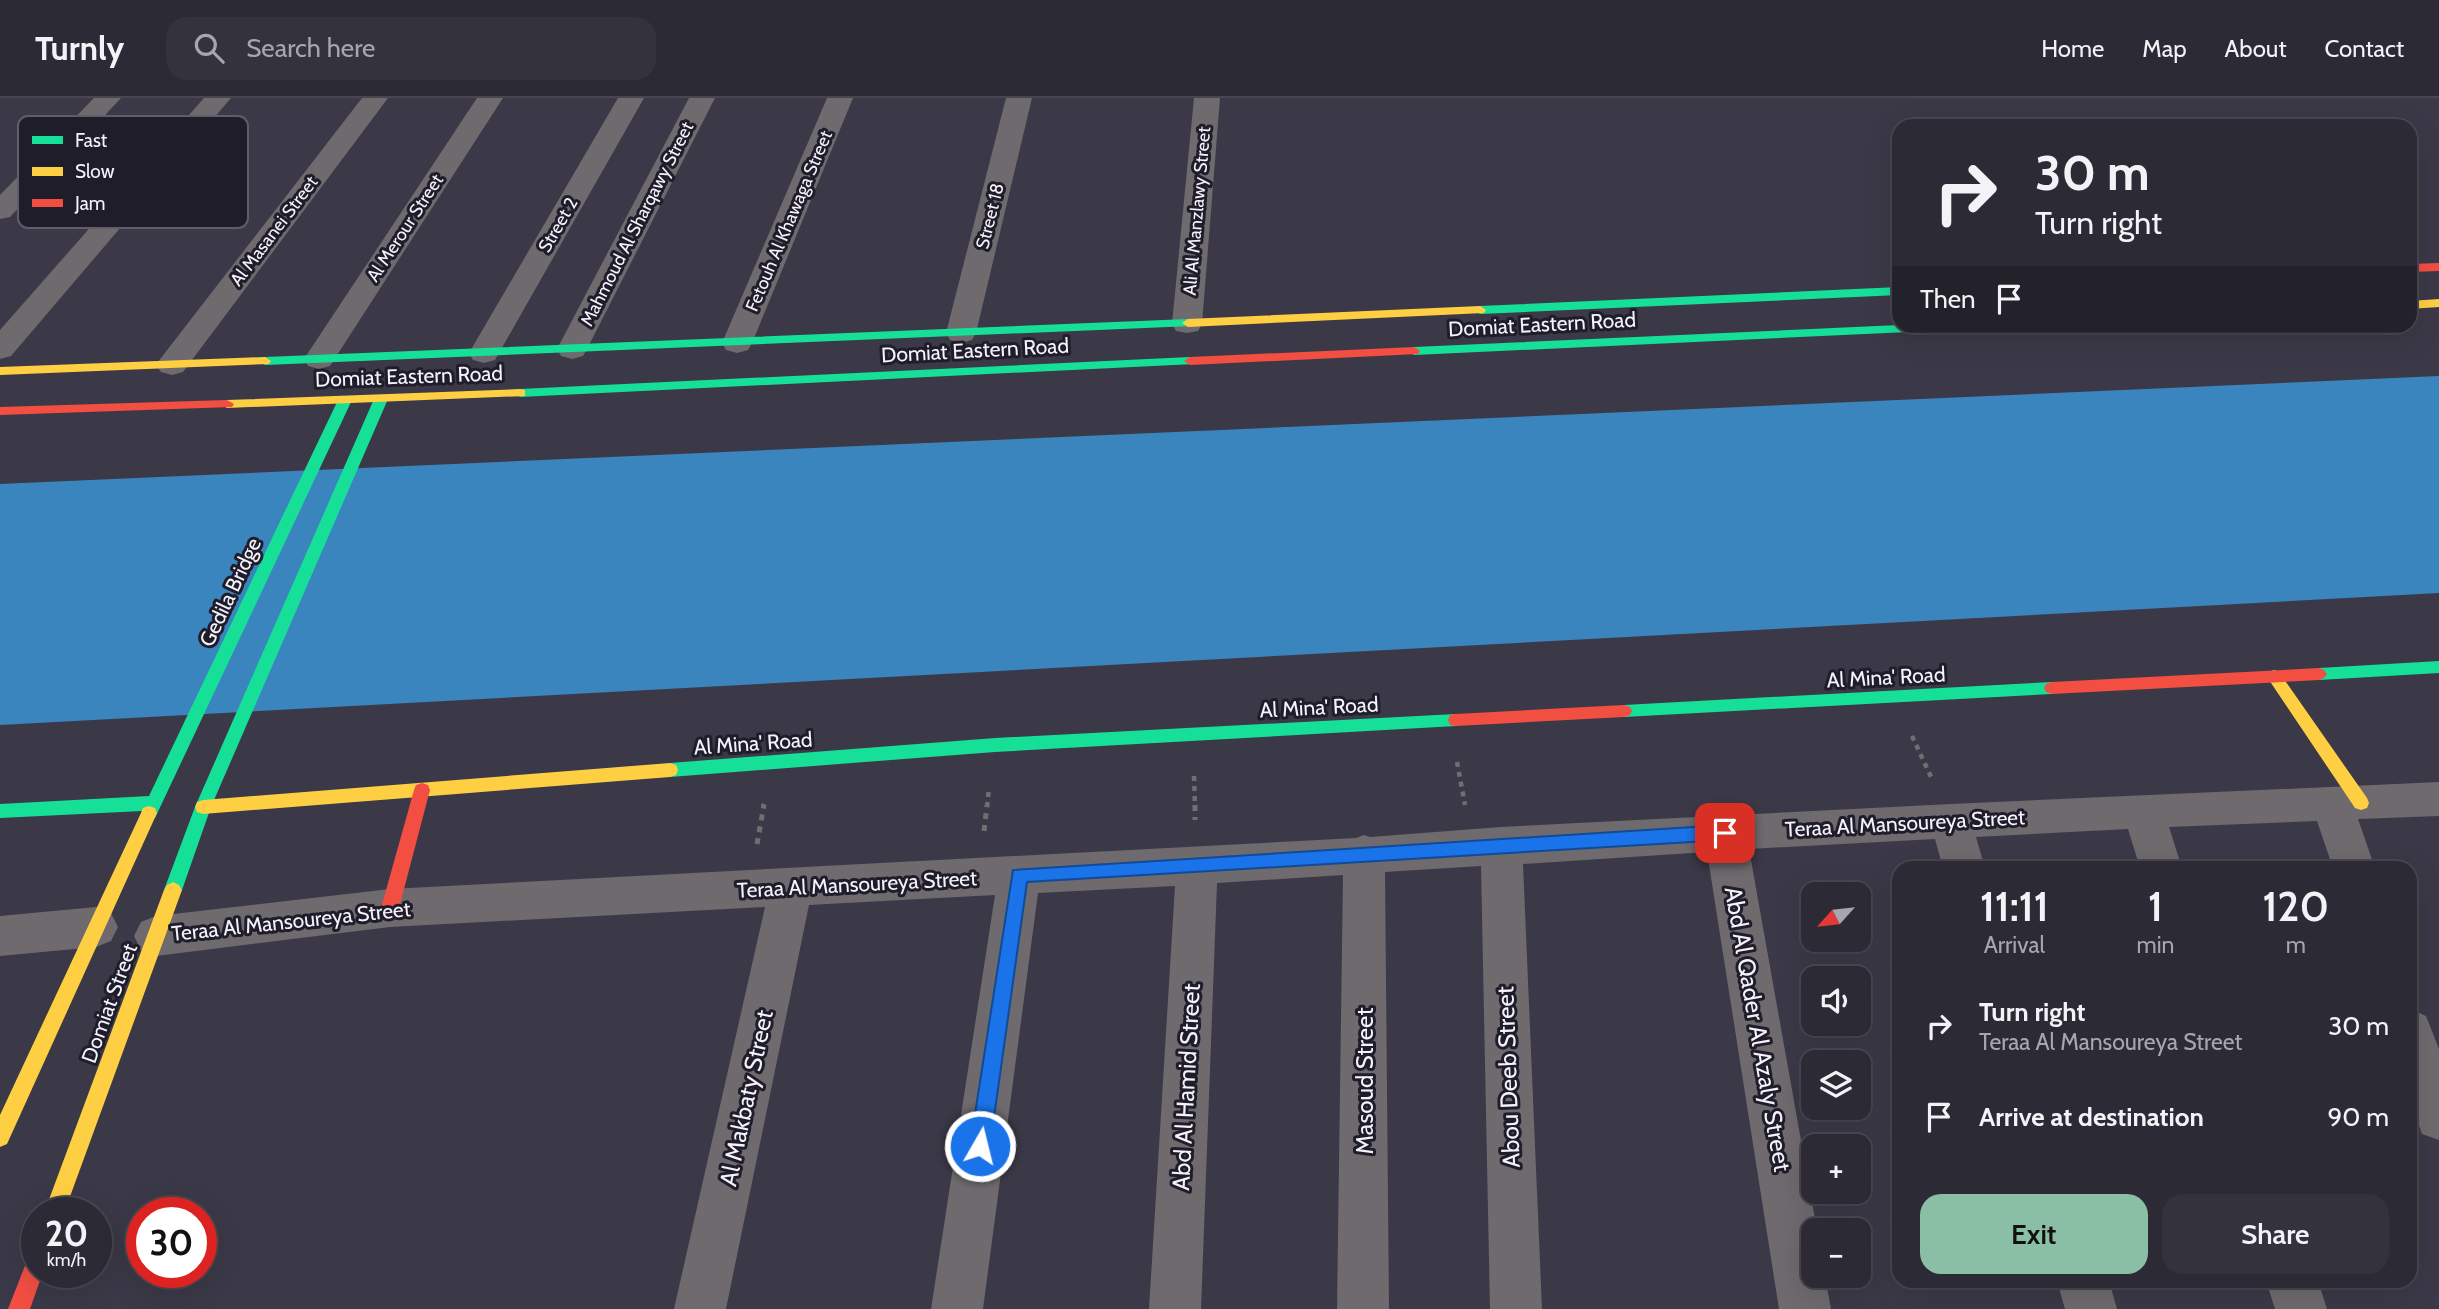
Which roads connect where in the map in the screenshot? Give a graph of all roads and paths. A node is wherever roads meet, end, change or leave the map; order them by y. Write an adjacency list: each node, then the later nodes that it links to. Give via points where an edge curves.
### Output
1 (108, 98): 10 (street)
2 (218, 98): 11 (street)
3 (375, 98): 28 (street, Al Masanei Street)
4 (490, 98): 27 (street, Al Merour Street)
5 (631, 98): 26 (street, Street 2)
6 (702, 98): 25 (street, Mahmoud Al Sharqawy Street)
7 (840, 98): 23 (street, Fetouh Al Khawaga Street)
8 (1019, 98): 22 (street, Street 18)
9 (1207, 98): 20 (street, Ali Al Manzlawy Street)
10 (91, 116)
11 (202, 116)
12 (18, 192): 13 (street)
13 (0, 211)
14 (105, 228): 24 (street)
15 (2439, 267): 16 (main road)
16 (2417, 268)
17 (1892, 291): 20 (main road, Domiat Eastern Road)
18 (2439, 303): 19 (main road)
19 (2417, 304)
20 (1187, 324): 22 (main road, Domiat Eastern Road)
21 (1892, 329): 30 (main road, Domiat Eastern Road)
22 (961, 333): 23 (main road, Domiat Eastern Road)
23 (737, 343): 25 (main road, Domiat Eastern Road)
24 (0, 349)
25 (572, 349): 26 (main road, Domiat Eastern Road)
26 (484, 353): 27 (main road, Domiat Eastern Road)
27 (319, 359): 28 (main road, Domiat Eastern Road)
28 (172, 365): 29 (main road, Domiat Eastern Road)
29 (0, 371)
30 (381, 399): 31 (main road, Domiat Eastern Road); 44 (main road)
31 (345, 400): 32 (main road, Domiat Eastern Road); 42 (main road, Gedila Bridge)
32 (0, 411)
33 (2439, 667): 34 (main road, Al Mina' Road)
34 (2274, 676): 35 (main road, Al Mina' Road); 43 (main road)
35 (1895, 698): 36 (main road, Al Mina' Road); 47 (path)
36 (1450, 721): 37 (main road, Al Mina' Road); 49 (path)
37 (1192, 734): 38 (main road, Al Mina' Road); 54 (path)
38 (995, 745): 39 (main road, Al Mina' Road); 55 (path)
39 (771, 762): 40 (main road, Al Mina' Road); 56 (path)
40 (422, 790): 44 (main road, Al Mina' Road); 57 (main road)
41 (2439, 799): 43 (street, Teraa Al Mansoureya Street)
42 (153, 803): 45 (main road); 58 (main road, Domiat Street)
43 (2346, 803): 46 (street, Teraa Al Mansoureya Street); 53 (street)
44 (203, 807): 60 (main road, Domiat Street)
45 (0, 811)
46 (2143, 811): 47 (street, Teraa Al Mansoureya Street); 52 (street)
47 (1951, 821): 48 (street, Teraa Al Mansoureya Street); 51 (street)
48 (1725, 833): 49 (street, Teraa Al Mansoureya Street); 74 (street, Abd Al Qader Al Azaly Street)
49 (1487, 846): 50 (street, Teraa Al Mansoureya Street); 73 (street, Abou Deeb Street)
50 (1364, 853): 54 (street, Teraa Al Mansoureya Street); 72 (street, Masoud Street)
51 (1962, 861)
52 (2159, 861)
53 (2353, 861)
54 (1197, 866): 55 (street, Teraa Al Mansoureya Street); 71 (street, Abd Al Hamid Street)
55 (999, 876): 56 (street, Teraa Al Mansoureya Street); 70 (street)
56 (770, 888): 57 (street, Teraa Al Mansoureya Street); 69 (street, Al Makbaty Street)
57 (390, 908): 60 (street, Teraa Al Mansoureya Street)
58 (96, 927): 59 (street); 63 (main road, Domiat Street)
59 (0, 936)
60 (156, 936): 64 (main road, Domiat Street)
61 (2417, 1052): 62 (street)
62 (2439, 1117)
63 (0, 1137)
64 (60, 1197)
65 (27, 1288): 68 (main road)
66 (2085, 1288): 75 (street)
67 (2294, 1288): 76 (street)
68 (19, 1309)
69 (700, 1309)
70 (957, 1309)
71 (1175, 1309)
72 (1363, 1309)
73 (1516, 1309)
74 (1805, 1309)
75 (2091, 1309)
76 (2301, 1309)

